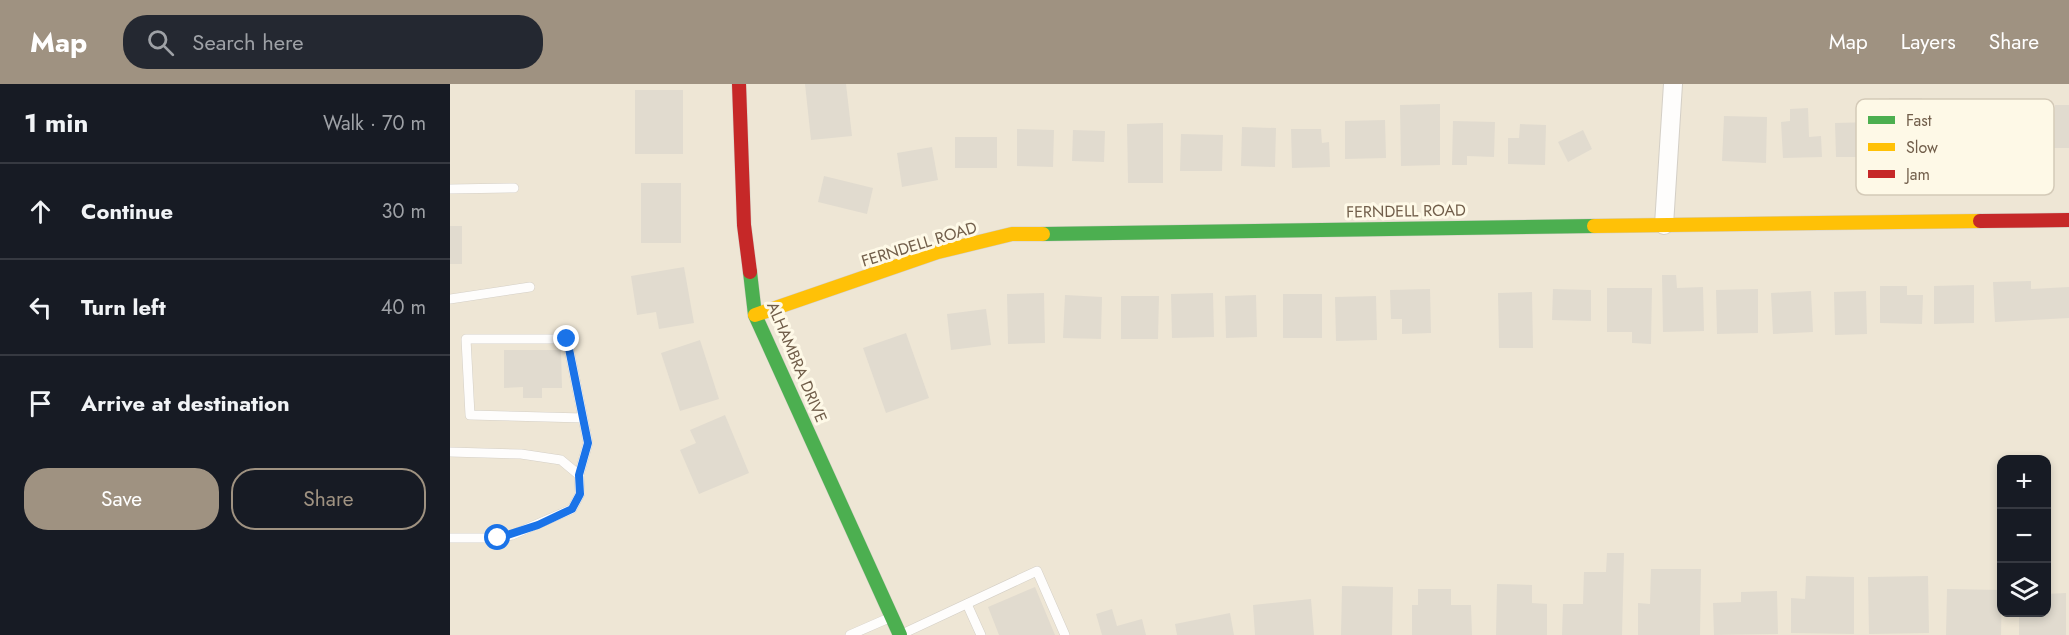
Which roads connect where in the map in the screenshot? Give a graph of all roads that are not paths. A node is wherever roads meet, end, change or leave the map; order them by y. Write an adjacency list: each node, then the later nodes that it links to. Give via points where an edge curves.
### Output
1 (740, 84): 9 (street, ALHAMBRA DRIVE, via 744,225)
2 (1673, 84): 6 (street)
3 (514, 188): 4 (lane)
4 (450, 189)
5 (2069, 220): 6 (street, FERNDELL ROAD)
6 (1664, 225): 9 (street, FERNDELL ROAD, via 1012,234 938,252)
7 (530, 287): 8 (lane)
8 (450, 299)
9 (755, 315): 15 (street, ALHAMBRA DRIVE)
10 (583, 418): 10 (lane, via 567,339 466,339 470,415); 12 (lane, via 588,443)
11 (450, 452): 12 (lane, via 521,454 561,460)
12 (579, 475): 13 (lane, via 580,494 572,509 512,535)
13 (450, 538)
14 (967, 604): 17 (lane); 18 (lane); 19 (lane, via 1037,571)
15 (891, 617): 16 (lane); 17 (street, ALHAMBRA DRIVE)
16 (850, 635)
17 (900, 635)
18 (981, 635)
19 (1065, 635)

